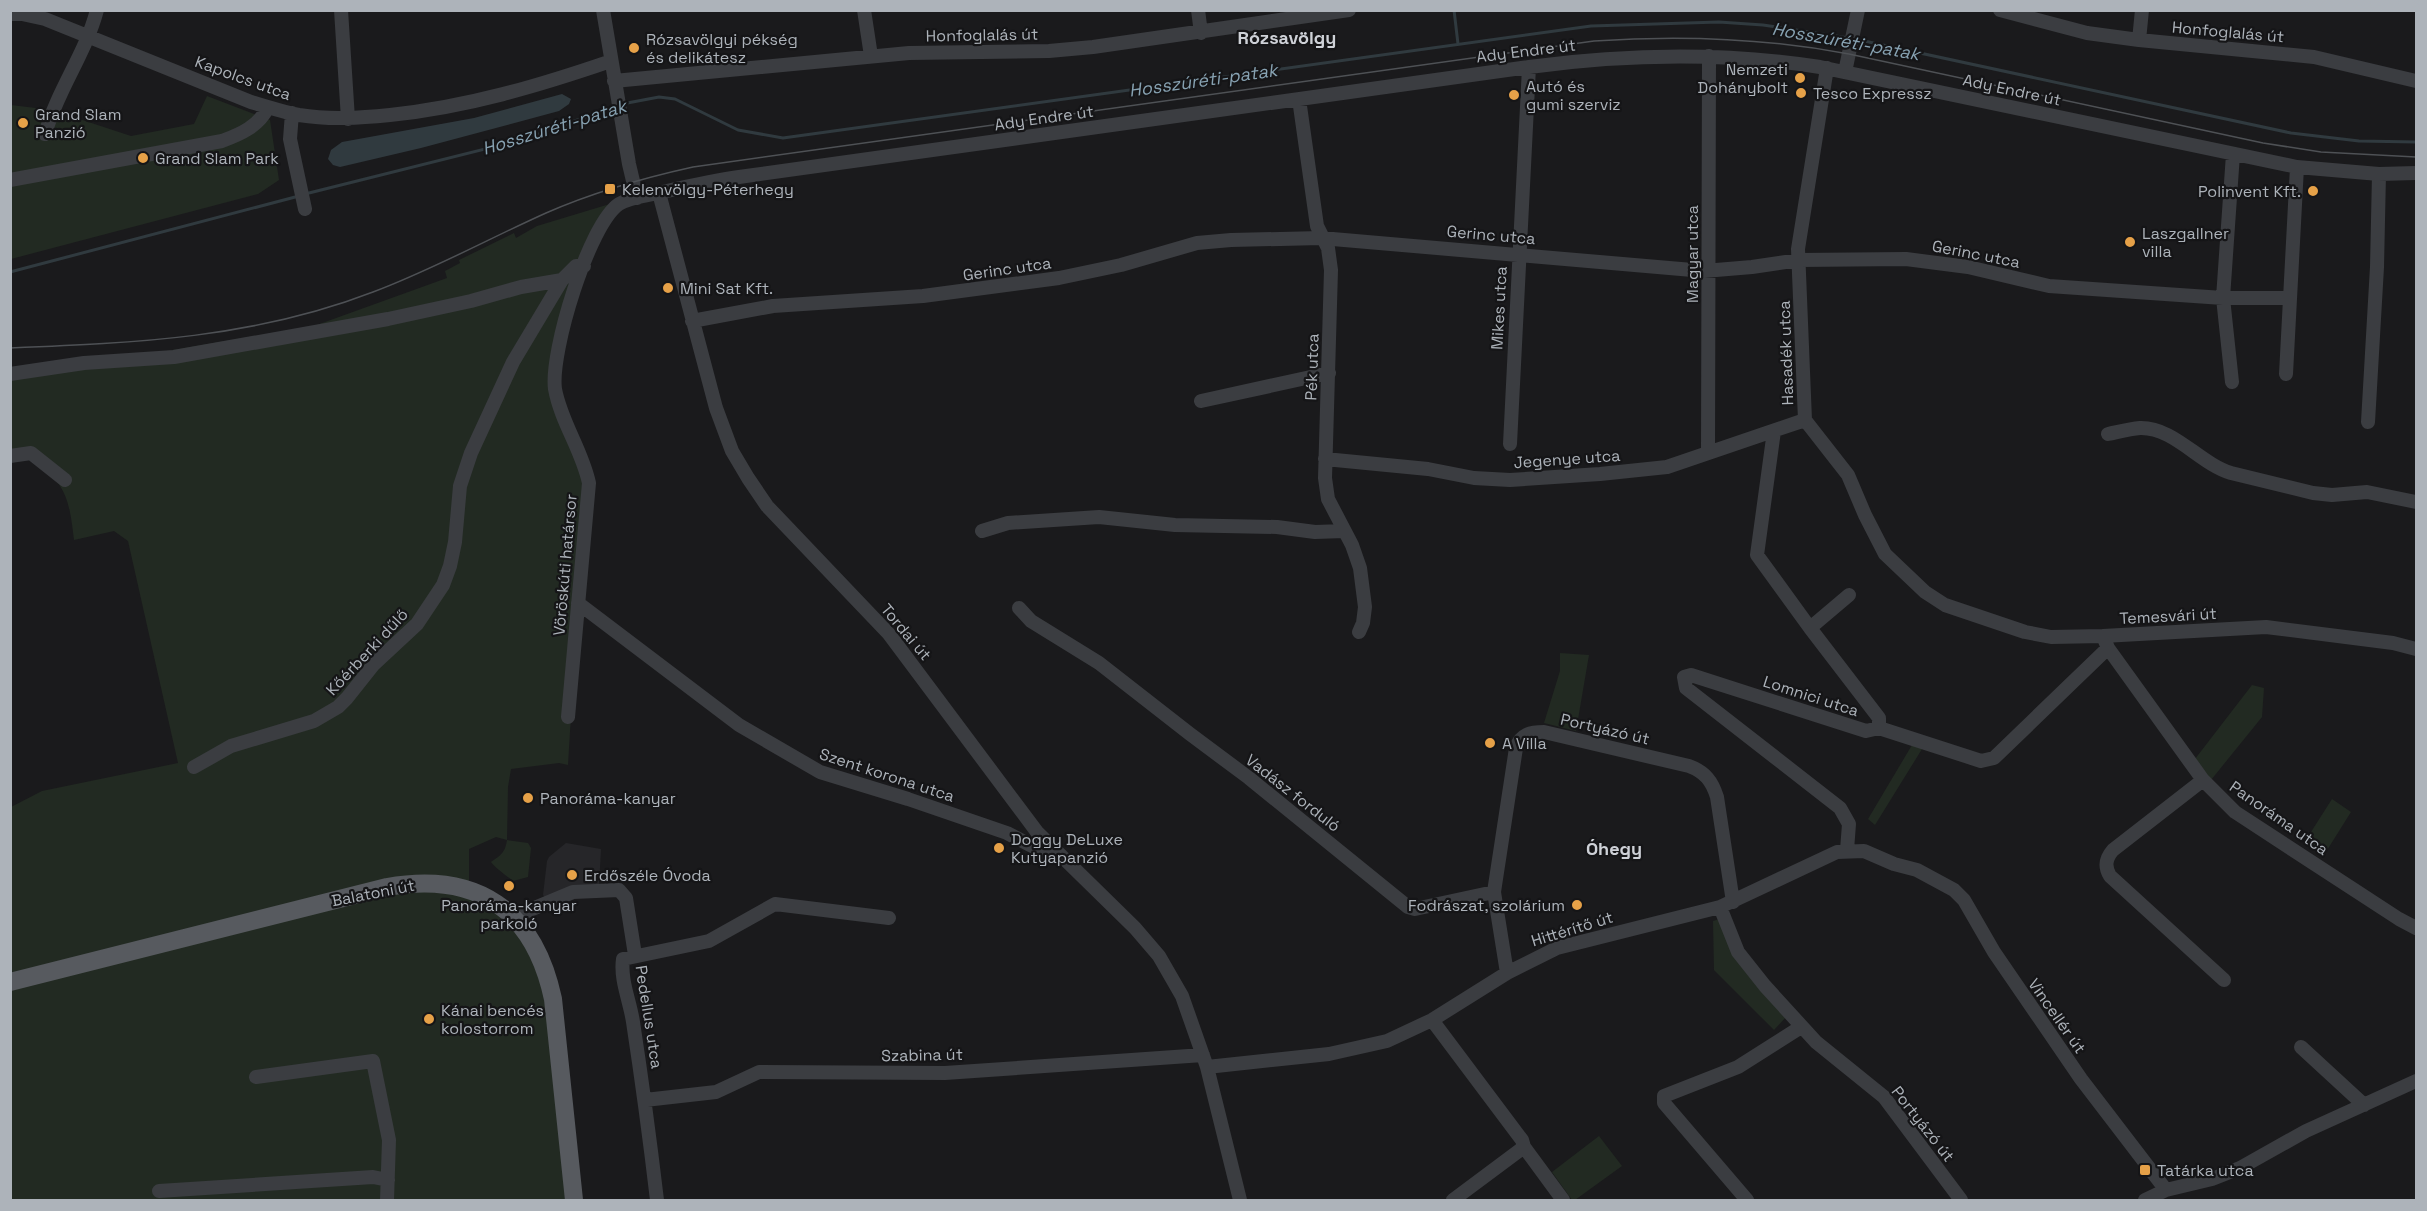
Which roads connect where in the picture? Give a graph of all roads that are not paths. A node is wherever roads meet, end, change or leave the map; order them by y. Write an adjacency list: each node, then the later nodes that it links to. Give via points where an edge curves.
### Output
1 (97, 10): 12 (street)
2 (341, 10): 25 (street)
3 (603, 10): 16 (street)
4 (864, 10): 14 (street)
5 (1198, 10): 11 (street)
6 (1349, 10): 11 (street, Honfoglalás út)
7 (1858, 10): 19 (street)
8 (2000, 10): 13 (street, Honfoglalás út, via 2076,31)
9 (2142, 10): 13 (street)
10 (10, 14): 12 (street, Kapolcs utca, via 45,19)
11 (1201, 33): 14 (street, Honfoglalás út, via 1049,51)
12 (89, 37): 23 (street, Kapolcs utca); 26 (street, via 52,110)
13 (2139, 40): 21 (street, Honfoglalás út, via 2314,57)
14 (871, 56): 20 (street, Honfoglalás út)
15 (1709, 56): 17 (street, Ady Endre út, via 1606,59); 18 (street, Ady Endre út, via 1778,60); 39 (street, Magyar utca)
16 (611, 61): 20 (street); 25 (street, Kapolcs utca, via 475,102)
17 (1529, 67): 22 (street, Ady Endre út); 36 (street, Mikes utca)
18 (1827, 68): 19 (street, Ady Endre út); 37 (street, Hasadék utca)
19 (1845, 72): 27 (street, Ady Endre út)
20 (614, 81): 33 (street)
21 (2416, 81)
22 (1299, 99): 32 (street, Ady Endre út, via 739,177); 35 (street, Pék utca)
23 (268, 107): 24 (street, Kapolcs utca); 31 (street, via 254,126 222,141)
24 (292, 113): 25 (street, Kapolcs utca); 34 (street, via 290,139)
25 (348, 119)
26 (45, 134)
27 (2233, 154): 28 (street, Ady Endre út); 41 (street)
28 (2297, 167): 30 (street, Ady Endre út); 42 (street)
29 (2416, 173): 30 (street, Ady Endre út)
30 (2379, 174): 50 (street, via 2378,267)
31 (10, 180)
32 (659, 193): 33 (street, Ady Endre út); 43 (street, Tordai út)
33 (636, 198): 38 (street, Vöröskúti határsor, via 621,203 601,222)
34 (304, 206)
35 (1322, 238): 36 (street, Gerinc utca); 43 (street, Gerinc utca, via 1197,243 1059,278 923,296 773,306); 45 (street, Pék utca, via 1328,248 1331,270)
36 (1518, 254): 39 (street, Gerinc utca); 53 (street, Mikes utca)
37 (1799, 260): 39 (street, Gerinc utca); 41 (street, Gerinc utca, via 1906,259 1968,267 2049,286); 49 (street, Hasadék utca)
38 (584, 266): 40 (street, Kőérberki dűlő, via 576,266); 62 (street, Vöröskúti határsor, via 564,320 554,376 560,409 581,454 589,483)
39 (1709, 271): 54 (street, Magyar utca)
40 (562, 280): 44 (street, Kőérberki dűlő, via 388,319 221,349); 70 (street, Kőérberki dűlő, via 513,362 471,453 460,486 450,566 443,585 417,624 374,664 338,707 314,721 231,746)
41 (2223, 298): 42 (street, Gerinc utca); 47 (street)
42 (2289, 298): 46 (street)
43 (692, 321): 73 (street, Tordai út, via 725,435 759,495 889,634 1037,832)
44 (10, 374)
45 (1329, 374): 48 (street); 56 (street, Pék utca)
46 (2286, 374)
47 (2232, 382)
48 (1201, 401)
49 (1805, 420): 51 (street, Jegenye utca); 66 (street, Hasadék utca, via 1848,475 1885,554 1925,592 1945,605 2025,632)
50 (2368, 422)
51 (1774, 431): 54 (street, Jegenye utca); 64 (street, Lomnici utca, via 1757,555)
52 (2108, 434): 58 (street, via 2140,428 2152,430 2181,443 2221,470 2313,493 2367,492)
53 (1510, 444)
54 (1708, 452): 56 (street, Jegenye utca, via 1667,467 1521,480 1474,478 1428,469)
55 (10, 456): 57 (street, via 31,453)
56 (1325, 459): 60 (street, Pék utca, via 1326,494)
57 (65, 480)
58 (2416, 502)
59 (982, 531): 60 (street, via 1008,523 1099,517 1175,525)
60 (1344, 531): 65 (street, Pék utca, via 1361,578 1365,607)
61 (1849, 595): 64 (street)
62 (578, 603): 68 (street, Vöröskúti határsor); 73 (street, Szent korona utca, via 739,725 820,772 1007,833)
63 (1019, 608): 74 (street, Vadász forduló, via 1030,621 1099,663 1249,778 1408,907 1415,909)
64 (1810, 628): 69 (street, Lomnici utca, via 1879,717)
65 (1359, 632)
66 (2106, 642): 67 (street, Temesvári út, via 2266,627); 69 (street, Temesvári út, via 1988,761); 71 (street, Panoráma utca)
67 (2416, 649)
68 (568, 717)
69 (1879, 728): 72 (street, Lomnici utca, via 1866,731 1692,675 1684,677 1686,688 1840,808 1849,824)
70 (194, 767)
71 (2203, 780): 78 (street, Panoráma utca, via 2235,812); 81 (street, via 2113,850 2106,866 2117,883)
72 (1847, 850): 75 (street, Hittérítő út); 93 (street, Vincellér út, via 1864,851 1917,870 1954,890 1964,900 1994,952 2080,1078)
73 (1081, 874): 86 (street, Tordai út, via 1159,956 1182,996)
74 (1494, 892): 75 (street, Portyázó út, via 1516,748 1525,735 1545,732 1689,766 1705,775 1717,797); 80 (street)
75 (1726, 904): 80 (street, Hittérítő út, via 1557,948); 84 (street, Portyázó út, via 1738,952)
76 (513, 917): 79 (street, Pedellus utca, via 573,892 616,889 626,898); 82 (main road, Balatoni út, via 503,907 469,890 403,884); 96 (main road, Balatoni út, via 527,933 547,971)
77 (889, 918): 79 (street, via 775,904 709,941)
78 (2416, 928)
79 (635, 955): 89 (street, Pedellus utca, via 626,957 622,963)
80 (1507, 973): 83 (street, Hittérítő út)
81 (2224, 980)
82 (10, 982)
83 (1432, 1020): 86 (street, Hittérítő út, via 1362,1048 1329,1054); 91 (street)
84 (1801, 1027): 101 (street, via 1738,1067 1664,1096 1664,1104); 102 (street, Portyázó út, via 1884,1097)
85 (2301, 1047): 90 (street)
86 (1205, 1061): 89 (street, Szabina út, via 945,1073 759,1072 716,1092); 98 (street, Tordai út)
87 (256, 1077): 92 (street, via 373,1061 389,1140)
88 (2416, 1081): 90 (street)
89 (645, 1100): 97 (street, Pedellus utca)
90 (2364, 1105): 93 (street, via 2306,1131 2240,1168)
91 (1524, 1147): 99 (street); 100 (street)
92 (388, 1180): 94 (street, via 373,1177); 95 (street)
93 (2166, 1190): 103 (street)
94 (159, 1191)
95 (387, 1200)
96 (574, 1200)
97 (657, 1200)
98 (1240, 1200)
99 (1453, 1200)
100 (1563, 1200)
101 (1747, 1200)
102 (1961, 1200)
103 (2145, 1200)

